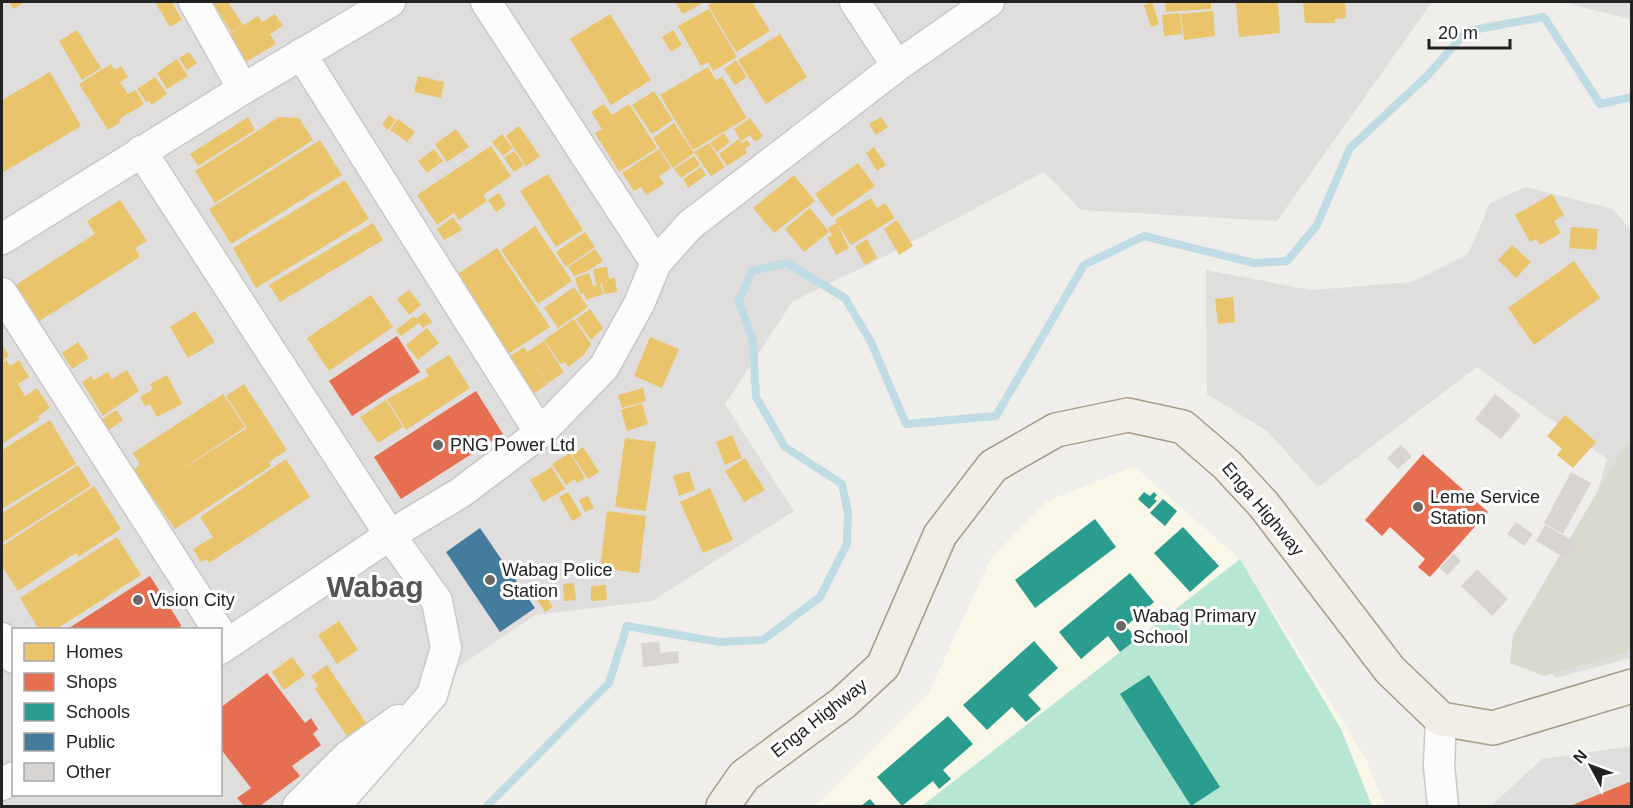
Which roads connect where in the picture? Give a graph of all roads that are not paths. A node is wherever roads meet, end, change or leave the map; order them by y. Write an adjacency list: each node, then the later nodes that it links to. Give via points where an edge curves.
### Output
1 (194, 2): 8 (street)
2 (390, 2): 6 (street)
3 (486, 2): 11 (street)
4 (855, 2): 7 (street)
5 (989, 2): 7 (street)
6 (301, 54): 8 (street); 13 (street)
7 (897, 66): 11 (street, via 690,225)
8 (243, 89): 9 (street)
9 (141, 151): 10 (street); 14 (street)
10 (2, 239)
11 (656, 263): 13 (street, via 639,304 604,367)
12 (2, 293): 15 (street)
13 (540, 433): 14 (street, via 459,493)
14 (390, 535): 17 (street); 20 (street, via 437,601 446,648)
15 (214, 628)
16 (2, 638): 18 (street)
17 (222, 640)
18 (12, 655)
19 (1632, 686): 21 (main road, via 1493,728)
20 (432, 695): 22 (street, via 348,756); 23 (street)
21 (1441, 719): 24 (main road, Enga Highway, via 1390,670 1264,506 1227,465 1184,427 1128,415 1056,430 993,465 940,535 883,666 843,703 744,776); 25 (street, via 1439,766)
22 (298, 807)
23 (335, 807)
24 (723, 807)
25 (1443, 807)

